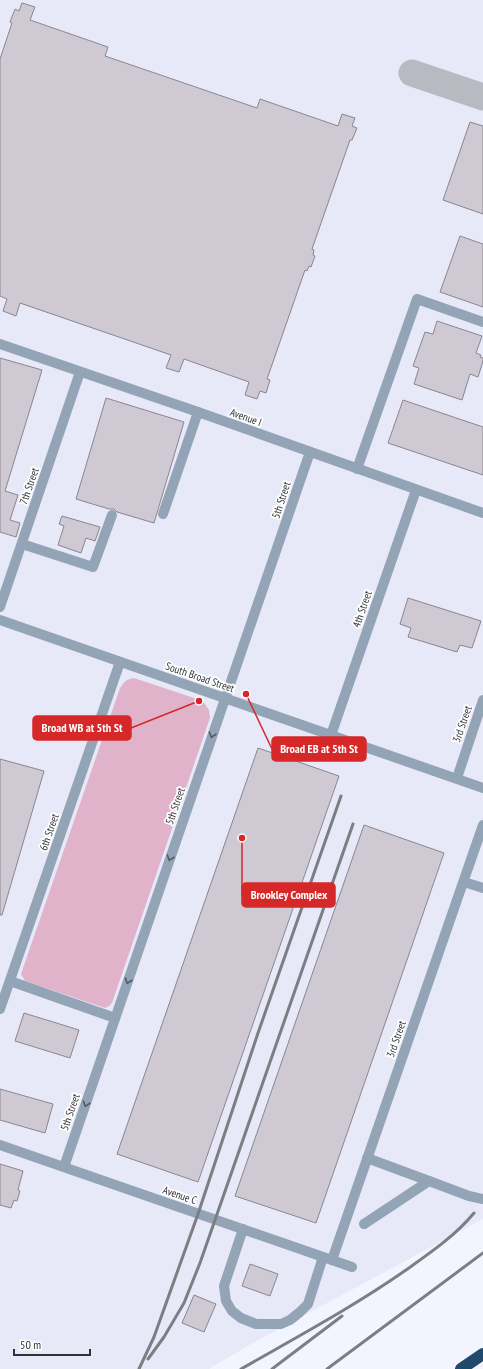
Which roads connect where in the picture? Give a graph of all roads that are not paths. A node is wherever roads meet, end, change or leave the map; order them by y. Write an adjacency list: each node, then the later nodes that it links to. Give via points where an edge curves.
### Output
1 (483, 322): 6 (street, via 417,299)
2 (0, 344): 3 (street, Avenue I)
3 (80, 372): 4 (street, Avenue I); 11 (street, 7th Street)
4 (198, 412): 5 (street, Avenue I); 9 (street)
5 (310, 452): 6 (street, Avenue I); 15 (street, 5th Street)
6 (358, 469): 7 (street, Avenue I)
7 (416, 490): 8 (street, Avenue I); 17 (street, 4th Street)
8 (483, 513)
9 (163, 514)
10 (112, 515): 11 (street, via 93,567)
11 (22, 544): 12 (street, 7th Street)
12 (0, 607)
13 (0, 620): 14 (street, South Broad Street)
14 (120, 662): 15 (street, South Broad Street); 23 (street, 6th Street)
15 (225, 698): 17 (street, South Broad Street); 25 (street, 5th Street, one-way to 25)
16 (483, 700): 18 (street, 3rd Street)
17 (331, 735): 18 (street, South Broad Street)
18 (456, 778): 19 (street, South Broad Street)
19 (483, 788)
20 (483, 825): 21 (street, 3rd Street)
21 (464, 882): 22 (street); 27 (street, 3rd Street)
22 (483, 888)
23 (10, 981): 24 (street, 6th Street); 25 (street)
24 (0, 1009)
25 (115, 1018): 28 (street, 5th Street, one-way to 28)
26 (0, 1145): 28 (street, Avenue C)
27 (367, 1158): 29 (street); 33 (street, 3rd Street)
28 (64, 1167): 32 (street, Avenue C)
29 (429, 1181): 30 (street); 31 (street)
30 (483, 1199)
31 (364, 1224)
32 (243, 1229): 33 (street, Avenue C); 33 (street, 3rd Street, via 224,1286 226,1301 232,1312 256,1324 281,1324 300,1312 308,1304)
33 (328, 1259): 34 (street, Avenue C)
34 (352, 1267)
35 (483, 1354): 36 (highway)
36 (461, 1369)

